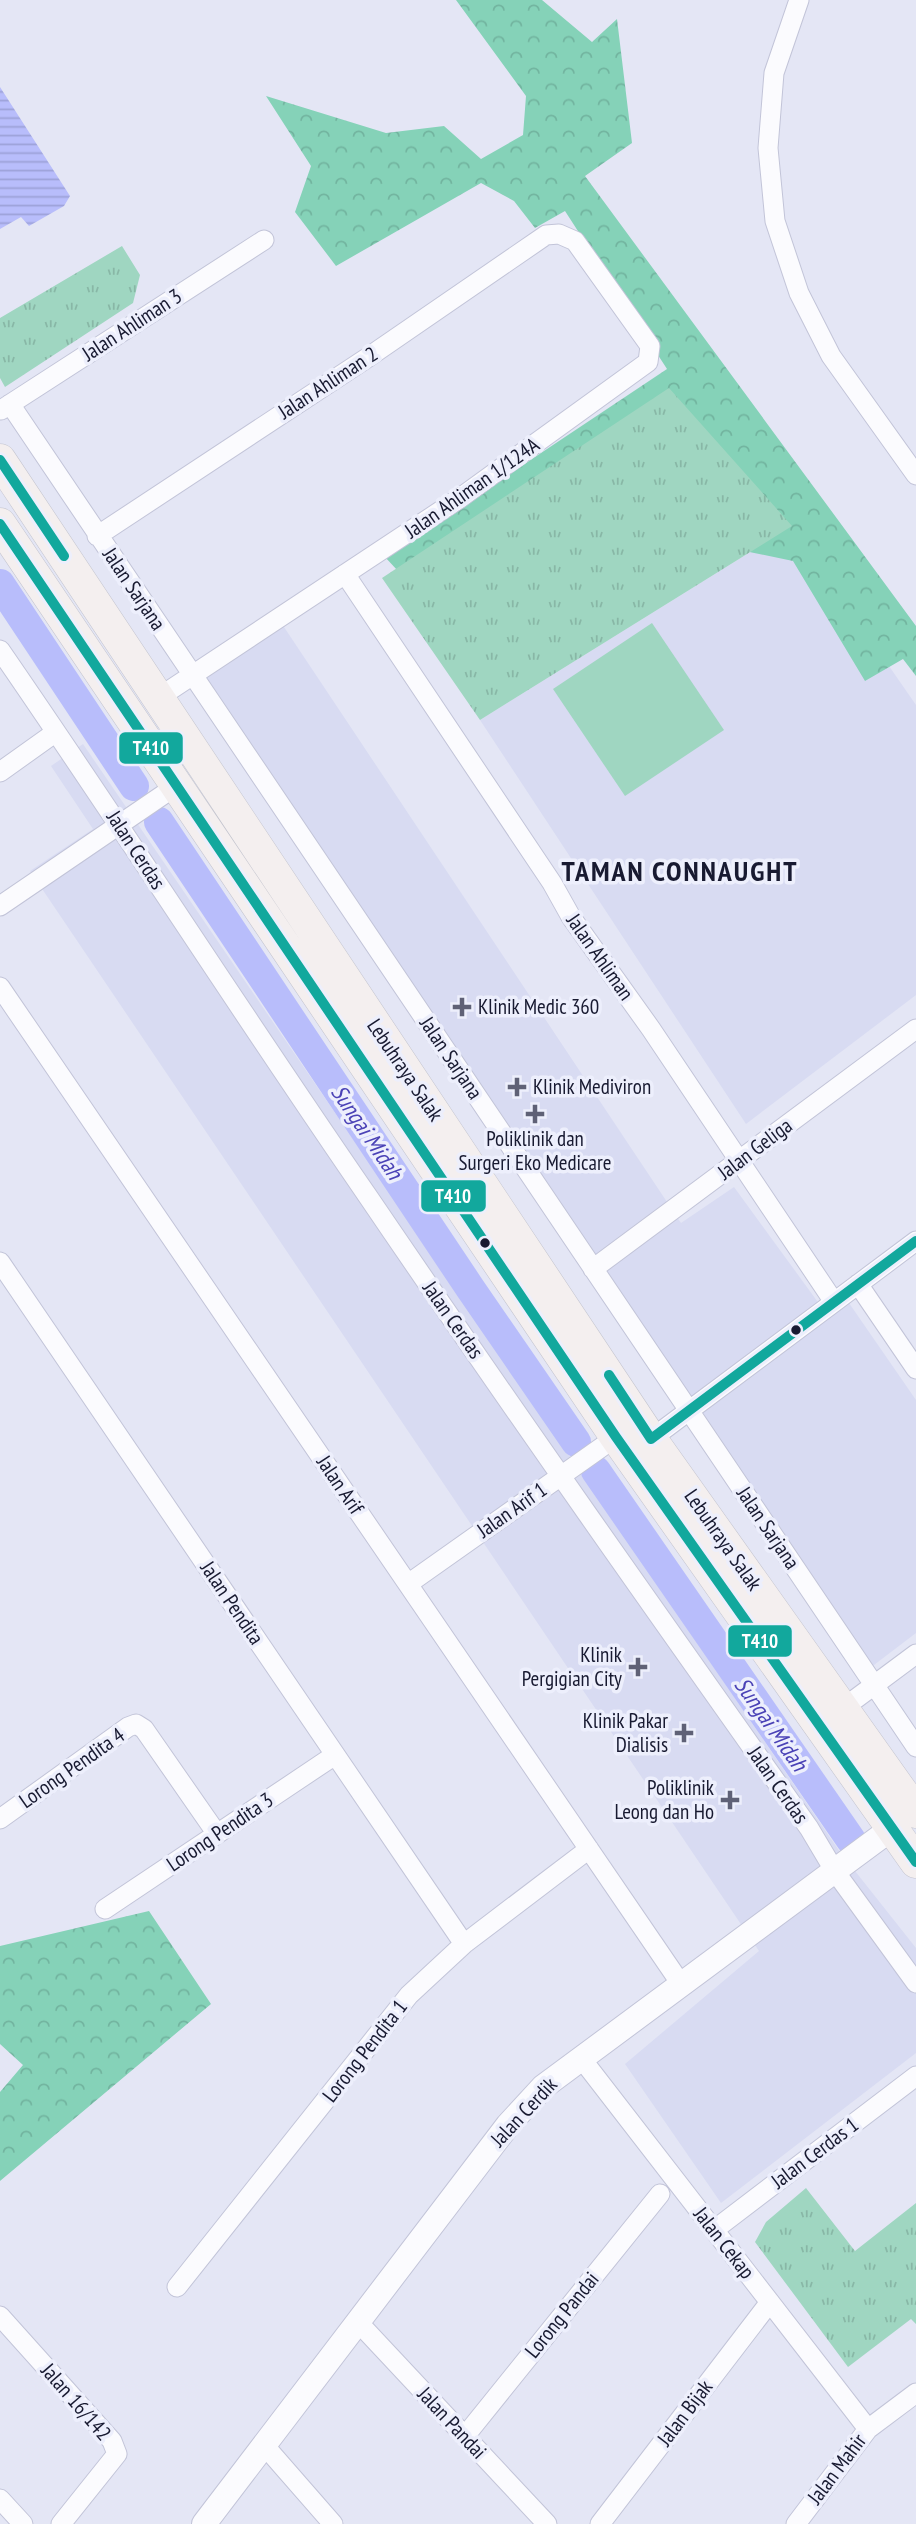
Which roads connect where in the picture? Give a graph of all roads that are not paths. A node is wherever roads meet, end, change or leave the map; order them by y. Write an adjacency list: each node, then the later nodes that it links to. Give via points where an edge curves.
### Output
1 (799, 0): 6 (street, via 774,73 768,148 775,221 799,293 831,356)
2 (559, 234): 8 (street, Jalan Ahliman 2, via 546,235); 9 (street, Jalan Ahliman 1/124A, via 575,241 650,346 648,362 460,498)
3 (264, 240): 4 (street, Jalan Ahliman 3)
4 (5, 407): 8 (street, Jalan Sarjana)
5 (0, 460): 12 (highway, Lebuhraya Salak)
6 (916, 475)
7 (0, 524): 15 (highway, Lebuhraya Salak)
8 (97, 536): 11 (street, Jalan Sarjana)
9 (345, 574): 11 (street, Jalan Ahliman 1/124A); 20 (street, Jalan Ahliman, via 545,871 571,917)
10 (0, 650): 13 (street, Jalan Cerdas)
11 (193, 676): 12 (street, Jalan Ahliman 1/124A); 22 (street, Jalan Sarjana)
12 (158, 698): 29 (highway, Lebuhraya Salak)
13 (56, 732): 14 (street); 16 (street, Jalan Cerdas)
14 (0, 772)
15 (176, 786): 16 (street); 28 (highway, Lebuhraya Salak)
16 (120, 824): 17 (street); 30 (street, Jalan Cerdas, via 359,1184)
17 (0, 906)
18 (0, 987): 31 (street, Jalan Arif)
19 (916, 1028): 20 (street, Jalan Geliga)
20 (739, 1161): 22 (street, Jalan Geliga); 25 (street, Jalan Ahliman)
21 (916, 1241): 24 (street)
22 (593, 1269): 27 (street, Jalan Sarjana)
23 (2, 1270): 36 (street, Jalan Pendita)
24 (858, 1284): 25 (street); 26 (street)
25 (834, 1302): 27 (street)
26 (916, 1369)
27 (689, 1411): 29 (street); 33 (street, Jalan Sarjana)
28 (616, 1437): 30 (street, Jalan Arif 1); 38 (highway, Lebuhraya Salak)
29 (652, 1439): 34 (highway, Lebuhraya Salak)
30 (561, 1476): 31 (street, Jalan Arif 1); 42 (street, Jalan Cerdas)
31 (408, 1584): 40 (street, Jalan Arif)
32 (916, 1654): 33 (street)
33 (874, 1685): 34 (street); 35 (street, Jalan Sarjana)
34 (842, 1710): 38 (highway, Lebuhraya Salak)
35 (916, 1747)
36 (335, 1755): 39 (street, Lorong Pendita 3); 44 (street, Jalan Pendita)
37 (0, 1819): 39 (street, Lorong Pendita 4, via 136,1724)
38 (903, 1820): 41 (highway, Lebuhraya Salak); 42 (street, Jalan Cerdik)
39 (217, 1834): 43 (street, Lorong Pendita 3)
40 (589, 1849): 44 (street, Lorong Pendita 1); 46 (street, Jalan Arif)
41 (916, 1862)
42 (834, 1870): 45 (street, Jalan Cerdas); 46 (street, Jalan Cerdik)
43 (105, 1909)
44 (464, 1944): 51 (street, Lorong Pendita 1, via 409,1996)
45 (916, 1983)
46 (681, 1984): 47 (street, Jalan Cerdik)
47 (581, 2058): 50 (street, Jalan Cekap); 54 (street, Jalan Cerdik, via 542,2087 508,2125)
48 (916, 2076): 50 (street, Jalan Cerdas 1)
49 (660, 2194): 57 (street, Lorong Pandai)
50 (714, 2230): 52 (street, Jalan Cekap)
51 (177, 2287)
52 (769, 2302): 56 (street, Jalan Cekap); 65 (street, Jalan Bijak)
53 (0, 2316): 61 (street, Jalan 16/142, via 111,2441 117,2454)
54 (357, 2321): 57 (street, Jalan Pandai); 58 (street, Jalan Cerdik)
55 (916, 2393): 56 (street, Jalan Mahir)
56 (868, 2429): 66 (street, Jalan Mahir)
57 (465, 2436): 64 (street, Jalan Pandai)
58 (264, 2445): 62 (street, Jalan Cerdik); 63 (street)
59 (0, 2499): 60 (street)
60 (23, 2524)
61 (61, 2524)
62 (204, 2524)
63 (333, 2524)
64 (547, 2524)
65 (600, 2524)
66 (796, 2524)

